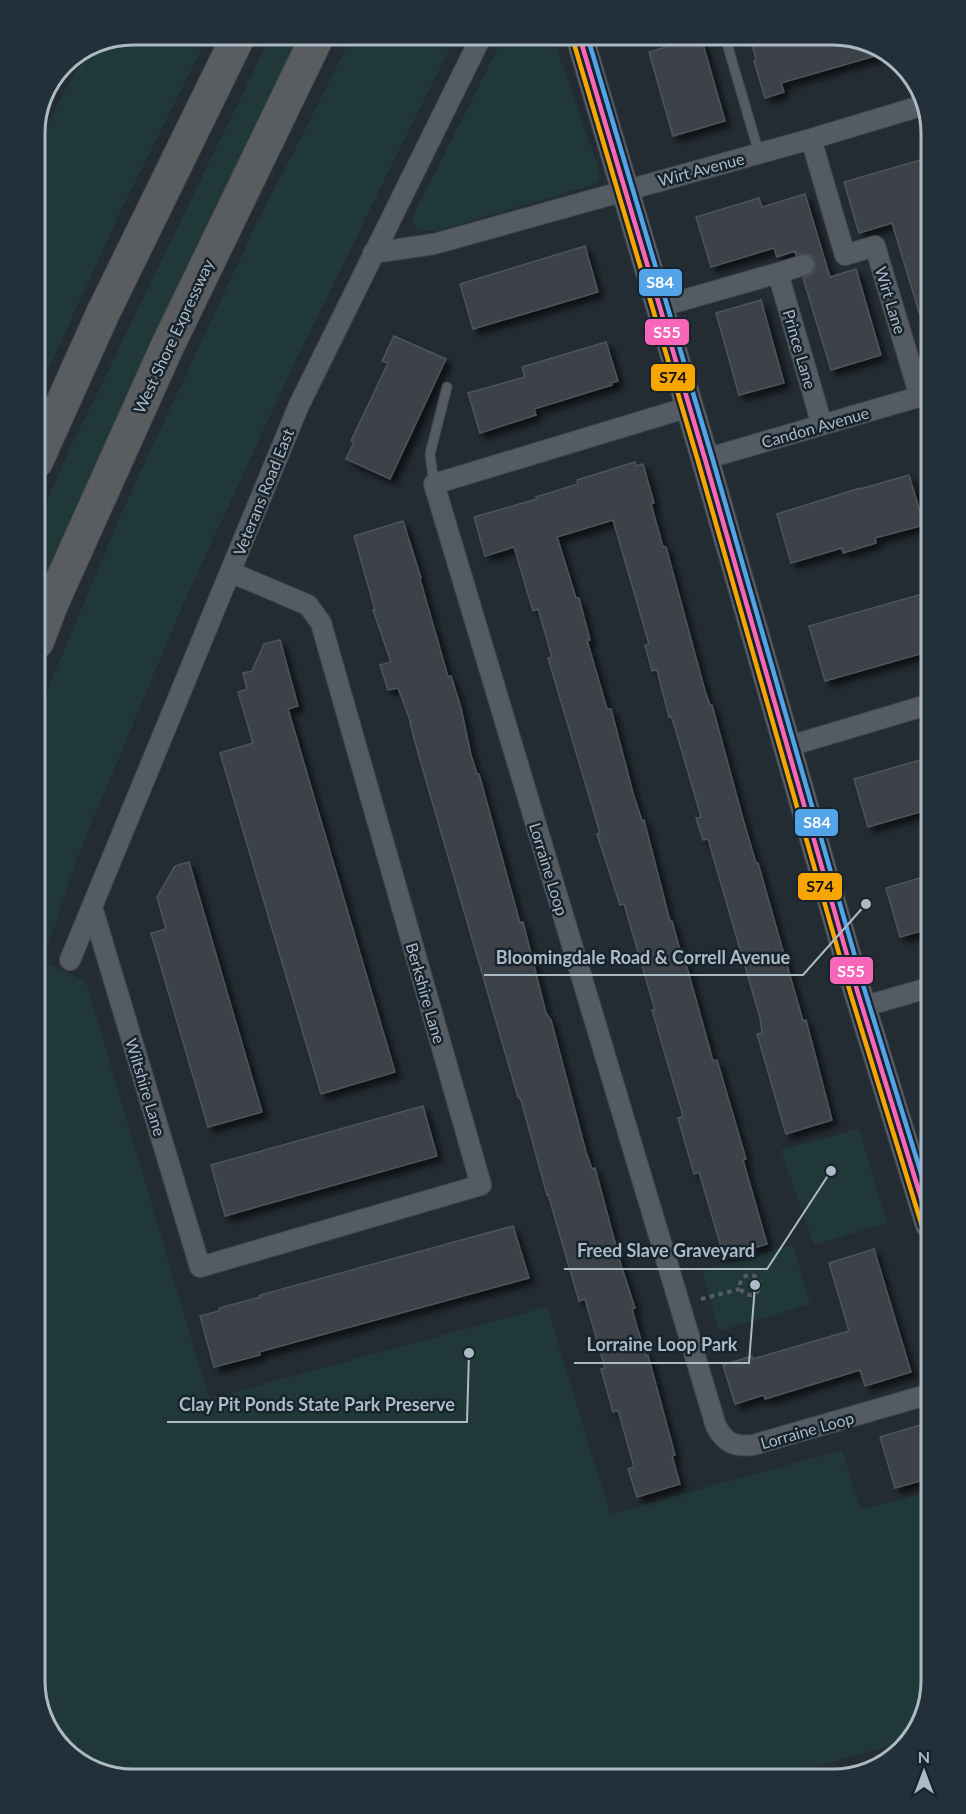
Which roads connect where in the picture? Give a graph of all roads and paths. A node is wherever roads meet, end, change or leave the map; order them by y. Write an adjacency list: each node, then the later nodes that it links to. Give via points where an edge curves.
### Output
1 (234, 45): 19 (highway)
2 (313, 45): 23 (highway, West Shore Expressway, via 167,347)
3 (477, 45): 10 (street, Veterans Road East)
4 (582, 45): 9 (street)
5 (728, 47): 8 (lane)
6 (916, 107): 7 (street, Wirt Avenue)
7 (811, 139): 8 (street, Wirt Avenue); 15 (street, Wirt Lane, via 845,255 875,246)
8 (759, 153): 9 (street, Wirt Avenue)
9 (624, 190): 10 (street, Wirt Avenue, via 434,244); 13 (street)
10 (373, 253): 22 (street, Veterans Road East, via 299,405)
11 (804, 265): 12 (street)
12 (778, 273): 13 (street); 18 (street, Prince Lane)
13 (659, 307): 17 (street)
14 (447, 387): 21 (lane, via 430,454)
15 (921, 393)
16 (921, 396): 18 (street, Candon Avenue)
17 (689, 407): 20 (street); 21 (street)
18 (822, 425): 20 (street, Candon Avenue)
19 (45, 442)
20 (705, 459): 25 (street)
21 (434, 484): 34 (street, Lorraine Loop, via 716,1426 729,1443 753,1445)
22 (230, 572): 26 (street, Veterans Road East); 31 (street, Berkshire Lane, via 308,605 321,622 481,1185)
23 (45, 621)
24 (921, 707): 25 (street)
25 (786, 747): 29 (street)
26 (92, 907): 27 (street, Veterans Road East); 31 (street, Wiltshire Lane)
27 (70, 960)
28 (921, 990): 29 (street)
29 (862, 1007): 30 (street)
30 (921, 1198)
31 (201, 1267)
32 (740, 1289): 32 (path, via 744,1276 759,1280 760,1287 754,1295); 33 (path)
33 (701, 1299)
34 (921, 1398)

